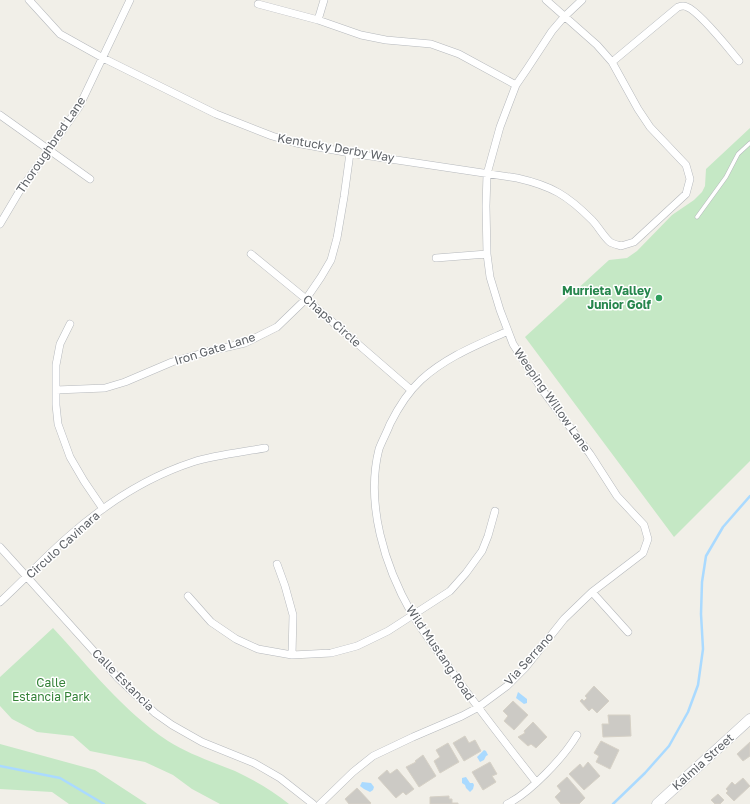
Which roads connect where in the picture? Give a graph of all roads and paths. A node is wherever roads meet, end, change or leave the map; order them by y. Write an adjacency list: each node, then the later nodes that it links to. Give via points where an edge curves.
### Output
1 (29, 0): 9 (street, Kentucky Derby Way, via 60,34)
2 (130, 0): 9 (street, Thoroughbred Lane)
3 (324, 0): 8 (street)
4 (546, 0): 7 (street)
5 (582, 0): 7 (street, Weeping Willow Lane)
6 (258, 4): 8 (street)
7 (564, 17): 11 (street); 12 (street, Weeping Willow Lane)
8 (318, 20): 12 (street, via 361,35 431,44 459,54)
9 (103, 58): 15 (street, Thoroughbred Lane, via 79,107); 16 (street, Kentucky Derby Way, via 216,114 272,136)
10 (739, 61): 11 (street, via 701,18 688,7 682,6)
11 (612, 62): 17 (street, Kentucky Derby Way, via 638,109 650,127 686,165 690,179 686,194 634,242 621,246 610,242 575,203 556,191 538,183)
12 (516, 85): 17 (street, Weeping Willow Lane)
13 (0, 116): 15 (street)
14 (750, 143): 19 (lane, via 738,154 726,177)
15 (48, 150): 18 (street); 20 (street, Thoroughbred Lane)
16 (350, 153): 17 (street, Kentucky Derby Way); 24 (street, Iron Gate Lane, via 337,238 331,260)
17 (487, 174): 22 (street, Weeping Willow Lane)
18 (90, 179)
19 (697, 217)
20 (0, 224)
21 (252, 254): 24 (street, Chaps Circle)
22 (486, 254): 23 (street); 26 (street, Weeping Willow Lane, via 492,283)
23 (436, 258)
24 (306, 299): 27 (street, Iron Gate Lane, via 277,327 245,343 172,362 105,388); 28 (street, Chaps Circle)
25 (70, 324): 27 (street, via 60,344 56,365)
26 (508, 331): 28 (street, Wild Mustang Road, via 447,360); 32 (street, Weeping Willow Lane, via 513,344 543,391 590,454 617,496)
27 (56, 390): 30 (street, via 58,424 62,438 84,482)
28 (411, 390): 39 (street, Wild Mustang Road, via 397,411 380,448 375,501 378,527 388,562)
29 (265, 448): 30 (street, Circulo Cavinara, via 195,462 172,470 138,486)
30 (103, 509): 35 (street, Circulo Cavinara, via 68,537)
31 (495, 511): 39 (street, via 482,551 466,573 450,591)
32 (644, 525): 36 (street, Via Serrano, via 648,539 643,553)
33 (0, 547): 35 (street, Calle Estancia)
34 (277, 564): 41 (street, via 293,615)
35 (27, 578): 38 (street, Circulo Cavinara); 46 (street, Calle Estancia, via 118,678 155,713 202,742 254,763 280,778)
36 (592, 592): 40 (street); 42 (street, Via Serrano, via 564,619 507,686)
37 (188, 596): 41 (street, via 211,622 236,639 258,649)
38 (0, 602)
39 (413, 616): 41 (street, via 357,646 331,653); 42 (street, Wild Mustang Road)
40 (628, 632)
41 (292, 656)
42 (477, 708): 45 (street, Wild Mustang Road); 47 (street, Via Serrano, via 373,756)
43 (750, 720): 49 (street, Kalmia Street)
44 (577, 735): 45 (street, via 559,760)
45 (536, 782): 48 (street)
46 (313, 804)
47 (320, 804)
48 (507, 804)
49 (657, 804)

